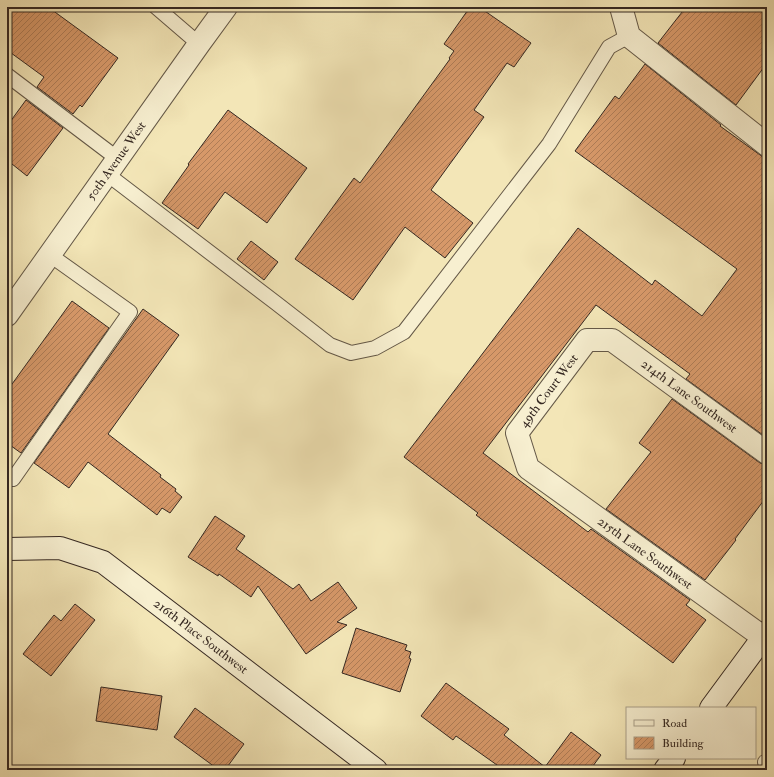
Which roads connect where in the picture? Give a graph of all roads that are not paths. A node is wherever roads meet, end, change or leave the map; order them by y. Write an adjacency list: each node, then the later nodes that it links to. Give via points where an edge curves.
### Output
1 (156, 7): 5 (lane)
2 (226, 7): 5 (street, 50th Avenue West)
3 (621, 7): 4 (street)
4 (629, 36): 7 (street); 8 (lane, via 609,47 549,144 404,332 375,348 351,353 330,345 258,289)
5 (199, 44): 8 (street, 50th Avenue West)
6 (7, 75): 8 (lane)
7 (767, 145)
8 (113, 166): 9 (street, 50th Avenue West)
9 (50, 255): 10 (street, 50th Avenue West); 14 (lane, via 130,312)
10 (7, 315)
11 (612, 340): 12 (street, 214th Lane Southwest); 13 (street, 49th Court West, via 587,340 517,433)
12 (767, 453)
13 (528, 468): 16 (street, 215th Lane Southwest)
14 (13, 479)
15 (7, 549): 19 (street, 216th Place Southwest, via 60,548 103,562)
16 (765, 635): 17 (street)
17 (712, 707)
18 (673, 759): 20 (street)
19 (376, 770)
20 (665, 770)

